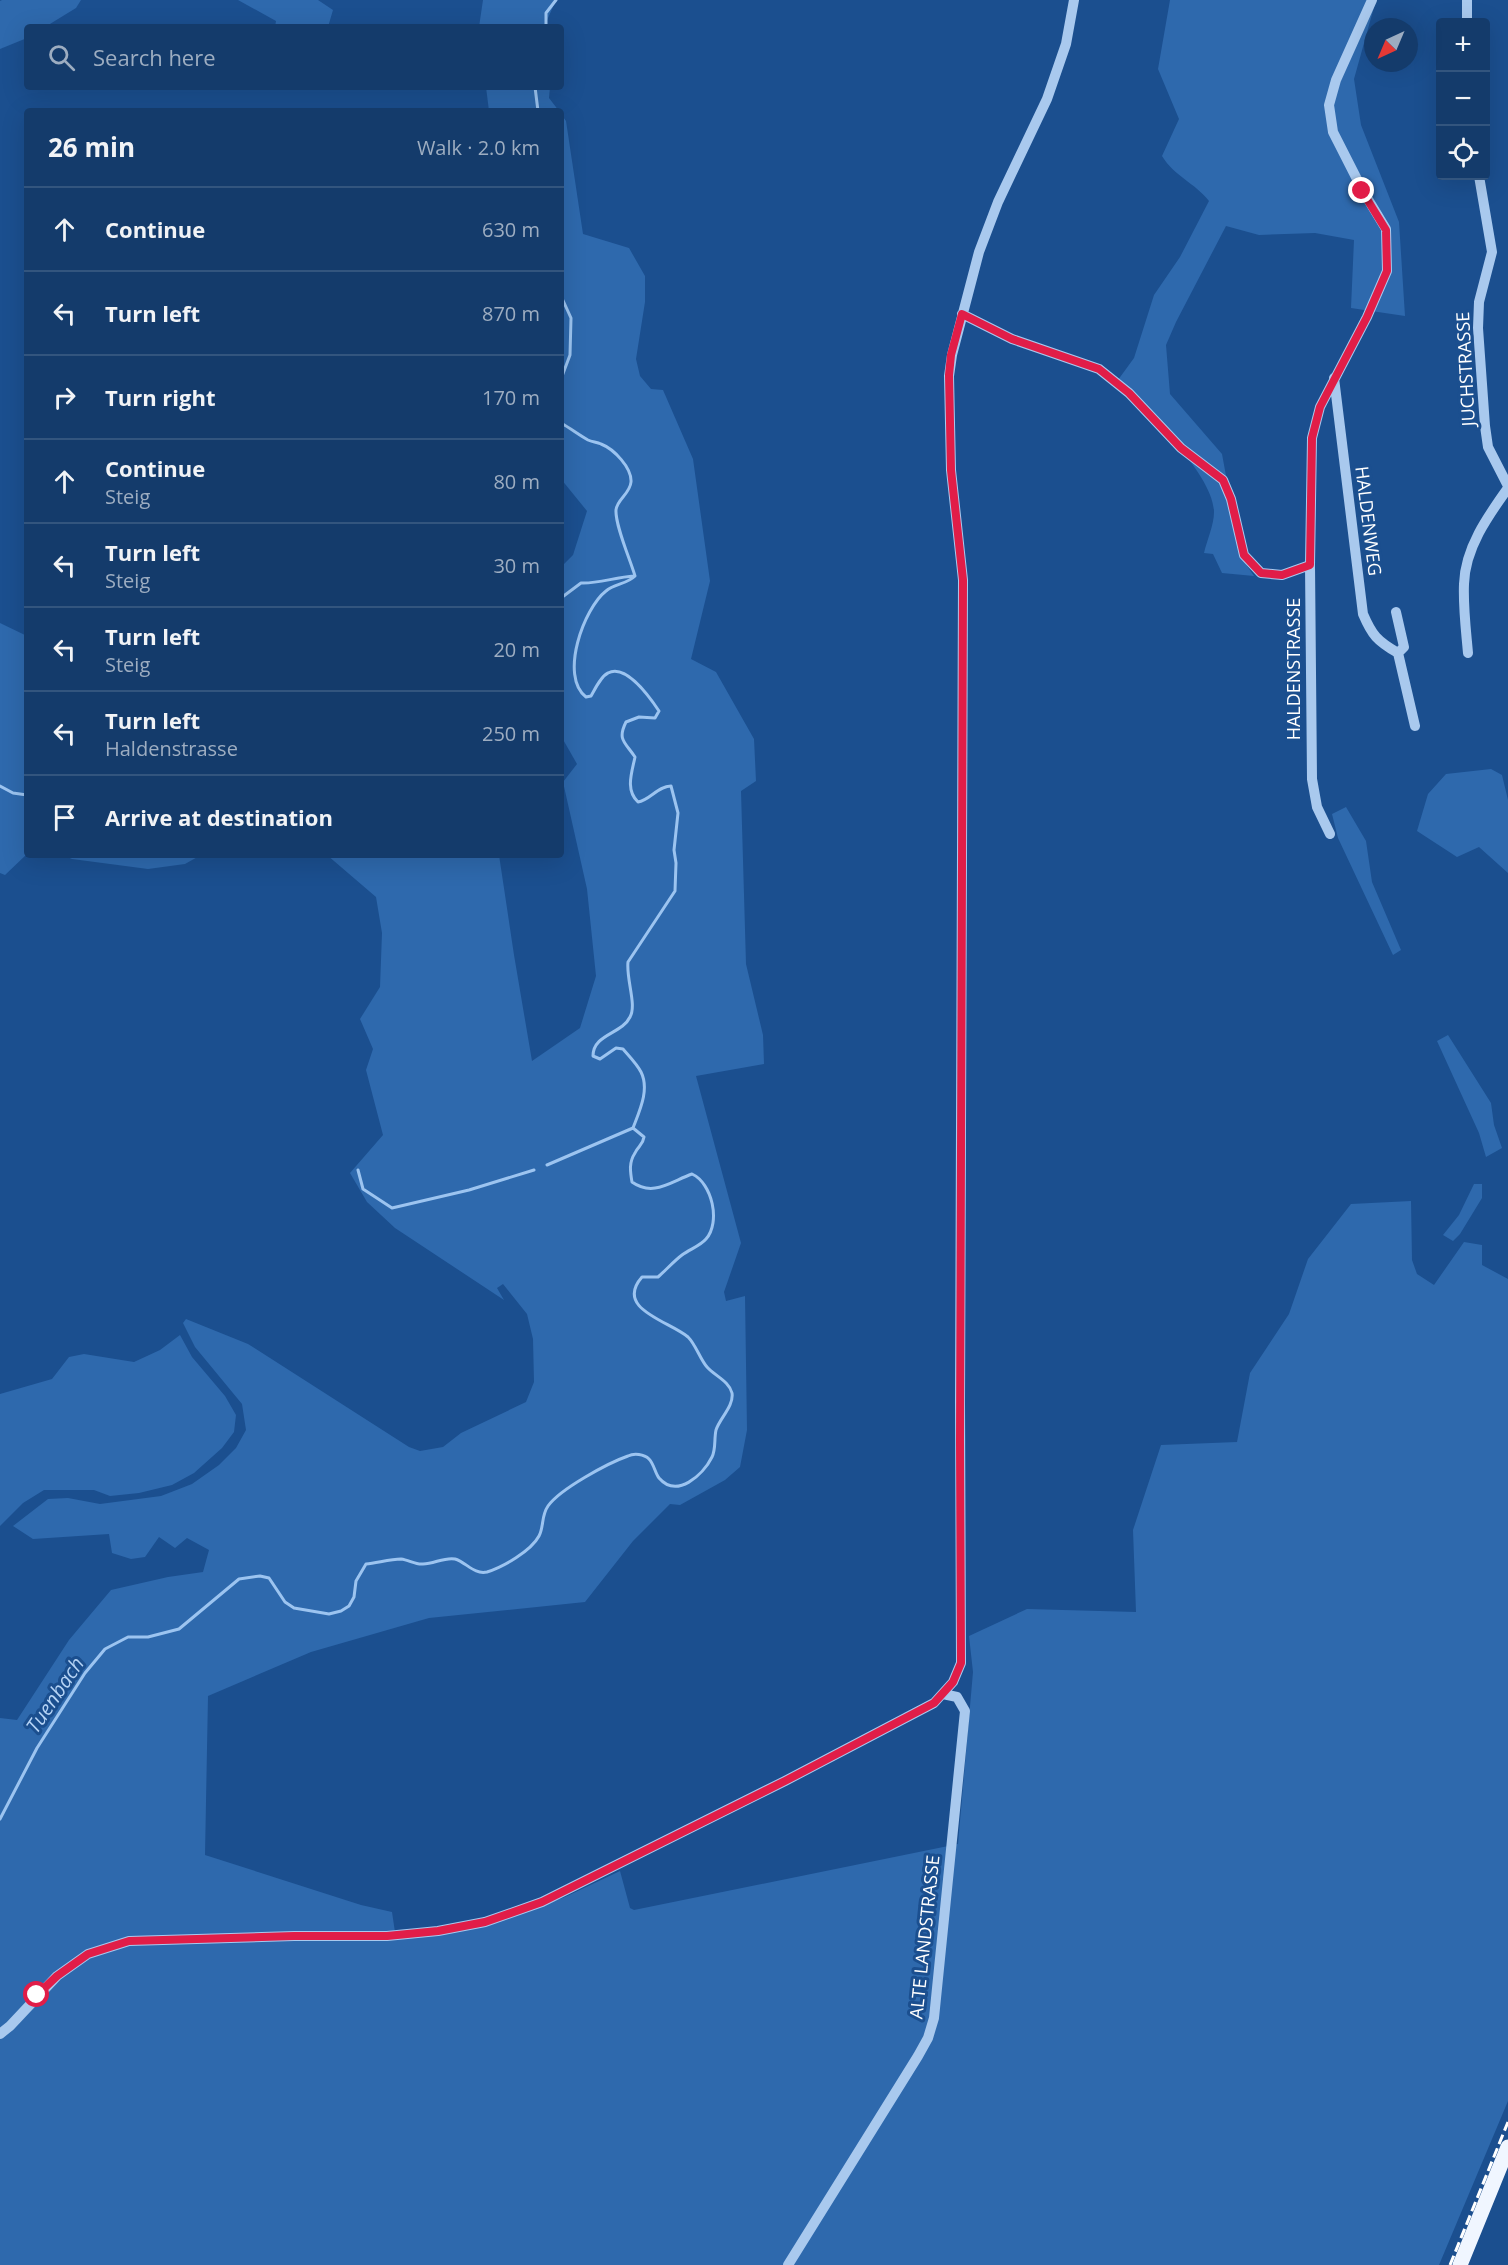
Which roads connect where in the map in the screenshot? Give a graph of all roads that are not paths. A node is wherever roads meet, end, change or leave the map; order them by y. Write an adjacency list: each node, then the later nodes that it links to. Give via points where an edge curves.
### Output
1 (1372, 0): 7 (street, HALDENSTRASSE, via 1329,105 1333,132 1386,230 1387,271)
2 (1467, 0): 4 (street)
3 (1074, 1): 6 (street, via 1066,44 1047,99 998,202)
4 (1467, 18)
5 (1480, 180): 8 (street, JUCHSTRASSE, via 1492,252 1479,302 1485,426 1488,447)
6 (962, 314): 9 (street, via 1012,339 1099,369 1129,393 1181,448 1223,480 1244,555 1261,573 1282,575); 15 (street, via 949,375 951,470 963,580 961,1663)
7 (1334, 377): 9 (street, HALDENSTRASSE, via 1312,438); 11 (street, HALDENWEG, via 1363,614 1381,644)
8 (1508, 487): 12 (street, via 1471,550 1464,582)
9 (1310, 565): 14 (street, HALDENSTRASSE, via 1312,779 1317,807)
10 (1396, 612): 11 (street, via 1404,647)
11 (1398, 653): 13 (street)
12 (1468, 653)
13 (1415, 726)
14 (1329, 834)
15 (943, 1694): 16 (street, via 934,1703 795,1776 542,1902 485,1922 387,1936 129,1941 88,1954 57,1976); 18 (street, ALTE LANDSTRASSE, via 957,1697 964,1711 934,2018 918,2056)
16 (0, 2034)
17 (1508, 2147): 19 (main road)
18 (788, 2265)
19 (1460, 2265)

